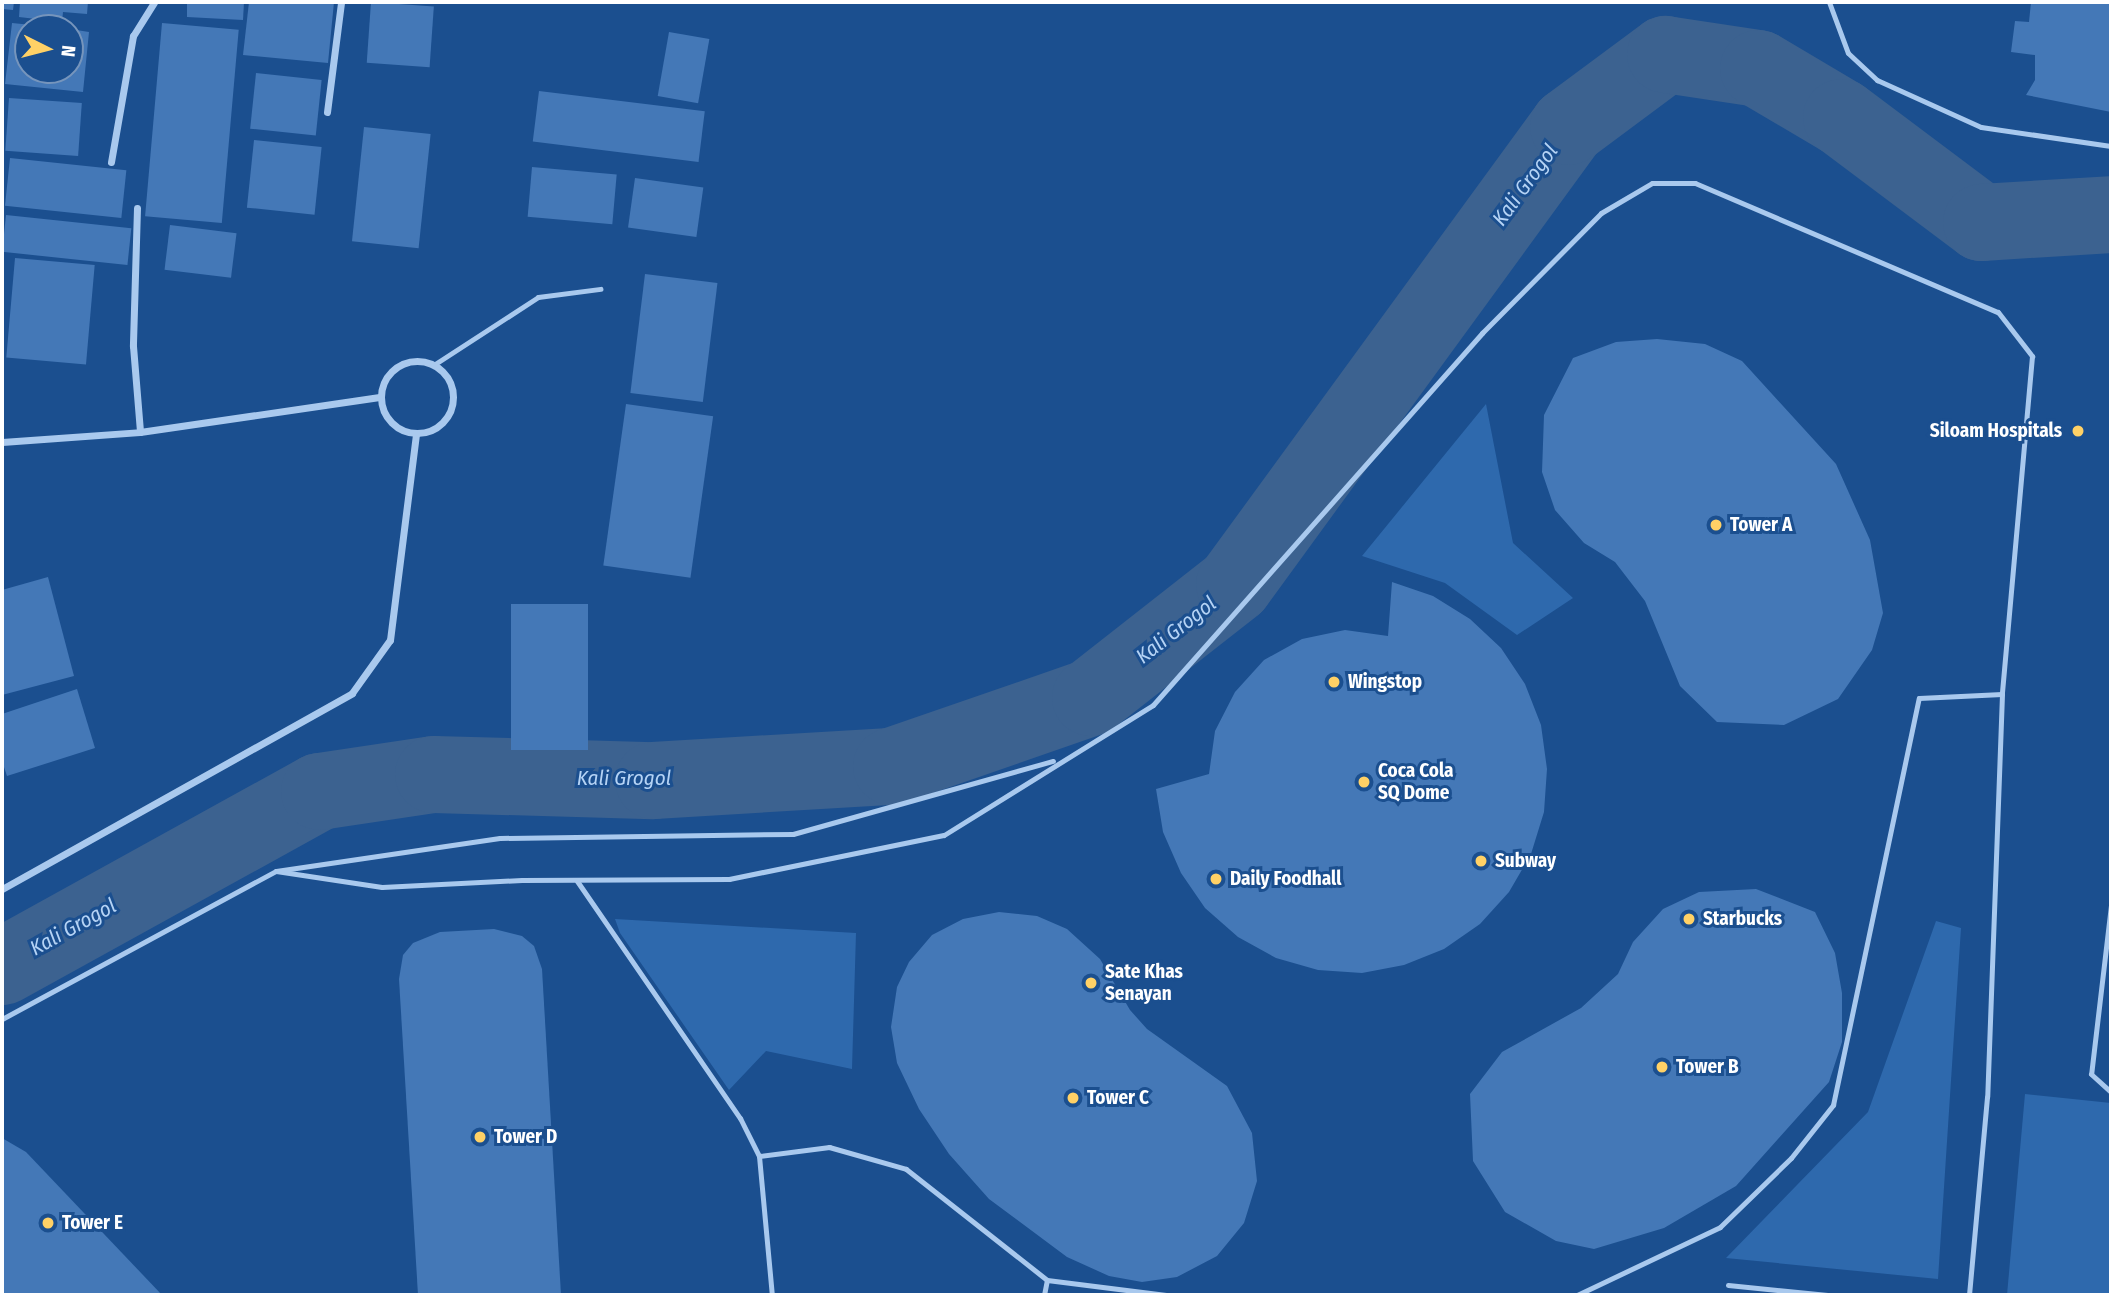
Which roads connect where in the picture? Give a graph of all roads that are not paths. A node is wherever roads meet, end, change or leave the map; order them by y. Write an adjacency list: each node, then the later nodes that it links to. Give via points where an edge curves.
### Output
1 (154, 2): 6 (street, via 133,36)
2 (341, 2): 4 (street)
3 (1829, 2): 5 (lane, via 1848,53 1877,80 1980,127)
4 (327, 112)
5 (2111, 146)
6 (111, 162)
7 (137, 208): 11 (street, via 133,346)
8 (600, 289): 9 (lane, via 538,297)
9 (435, 364): 10 (street, via 416,359 398,364 384,379); 12 (street, via 449,378 454,397 449,415 435,429)
10 (379, 397): 11 (street); 12 (street, via 385,416 398,429)
11 (140, 432): 13 (street)
12 (416, 434): 18 (street, via 390,640 352,693)
13 (2, 442)
14 (2003, 694): 15 (lane, via 2032,356 1998,312 1695,183 1652,183 1601,213 1482,333 1153,705); 28 (lane, via 1919,698 1833,1105 1791,1158 1720,1227); 30 (lane, via 1987,1097)
15 (1060, 759): 16 (lane, via 793,834 500,838); 17 (lane, via 944,835 729,879)
16 (276, 871): 17 (lane, via 382,887); 20 (lane)
17 (577, 881): 22 (lane, via 740,1118)
18 (2, 888)
19 (2111, 905): 21 (lane, via 2091,1074)
20 (2, 1019)
21 (2111, 1092)
22 (759, 1156): 23 (lane, via 829,1147 906,1169); 25 (lane)
23 (1047, 1280): 26 (lane); 27 (lane)
24 (1728, 1285): 29 (lane)
25 (772, 1295)
26 (1044, 1295)
27 (1166, 1295)
28 (1577, 1295)
29 (1827, 1295)
30 (1969, 1295)

